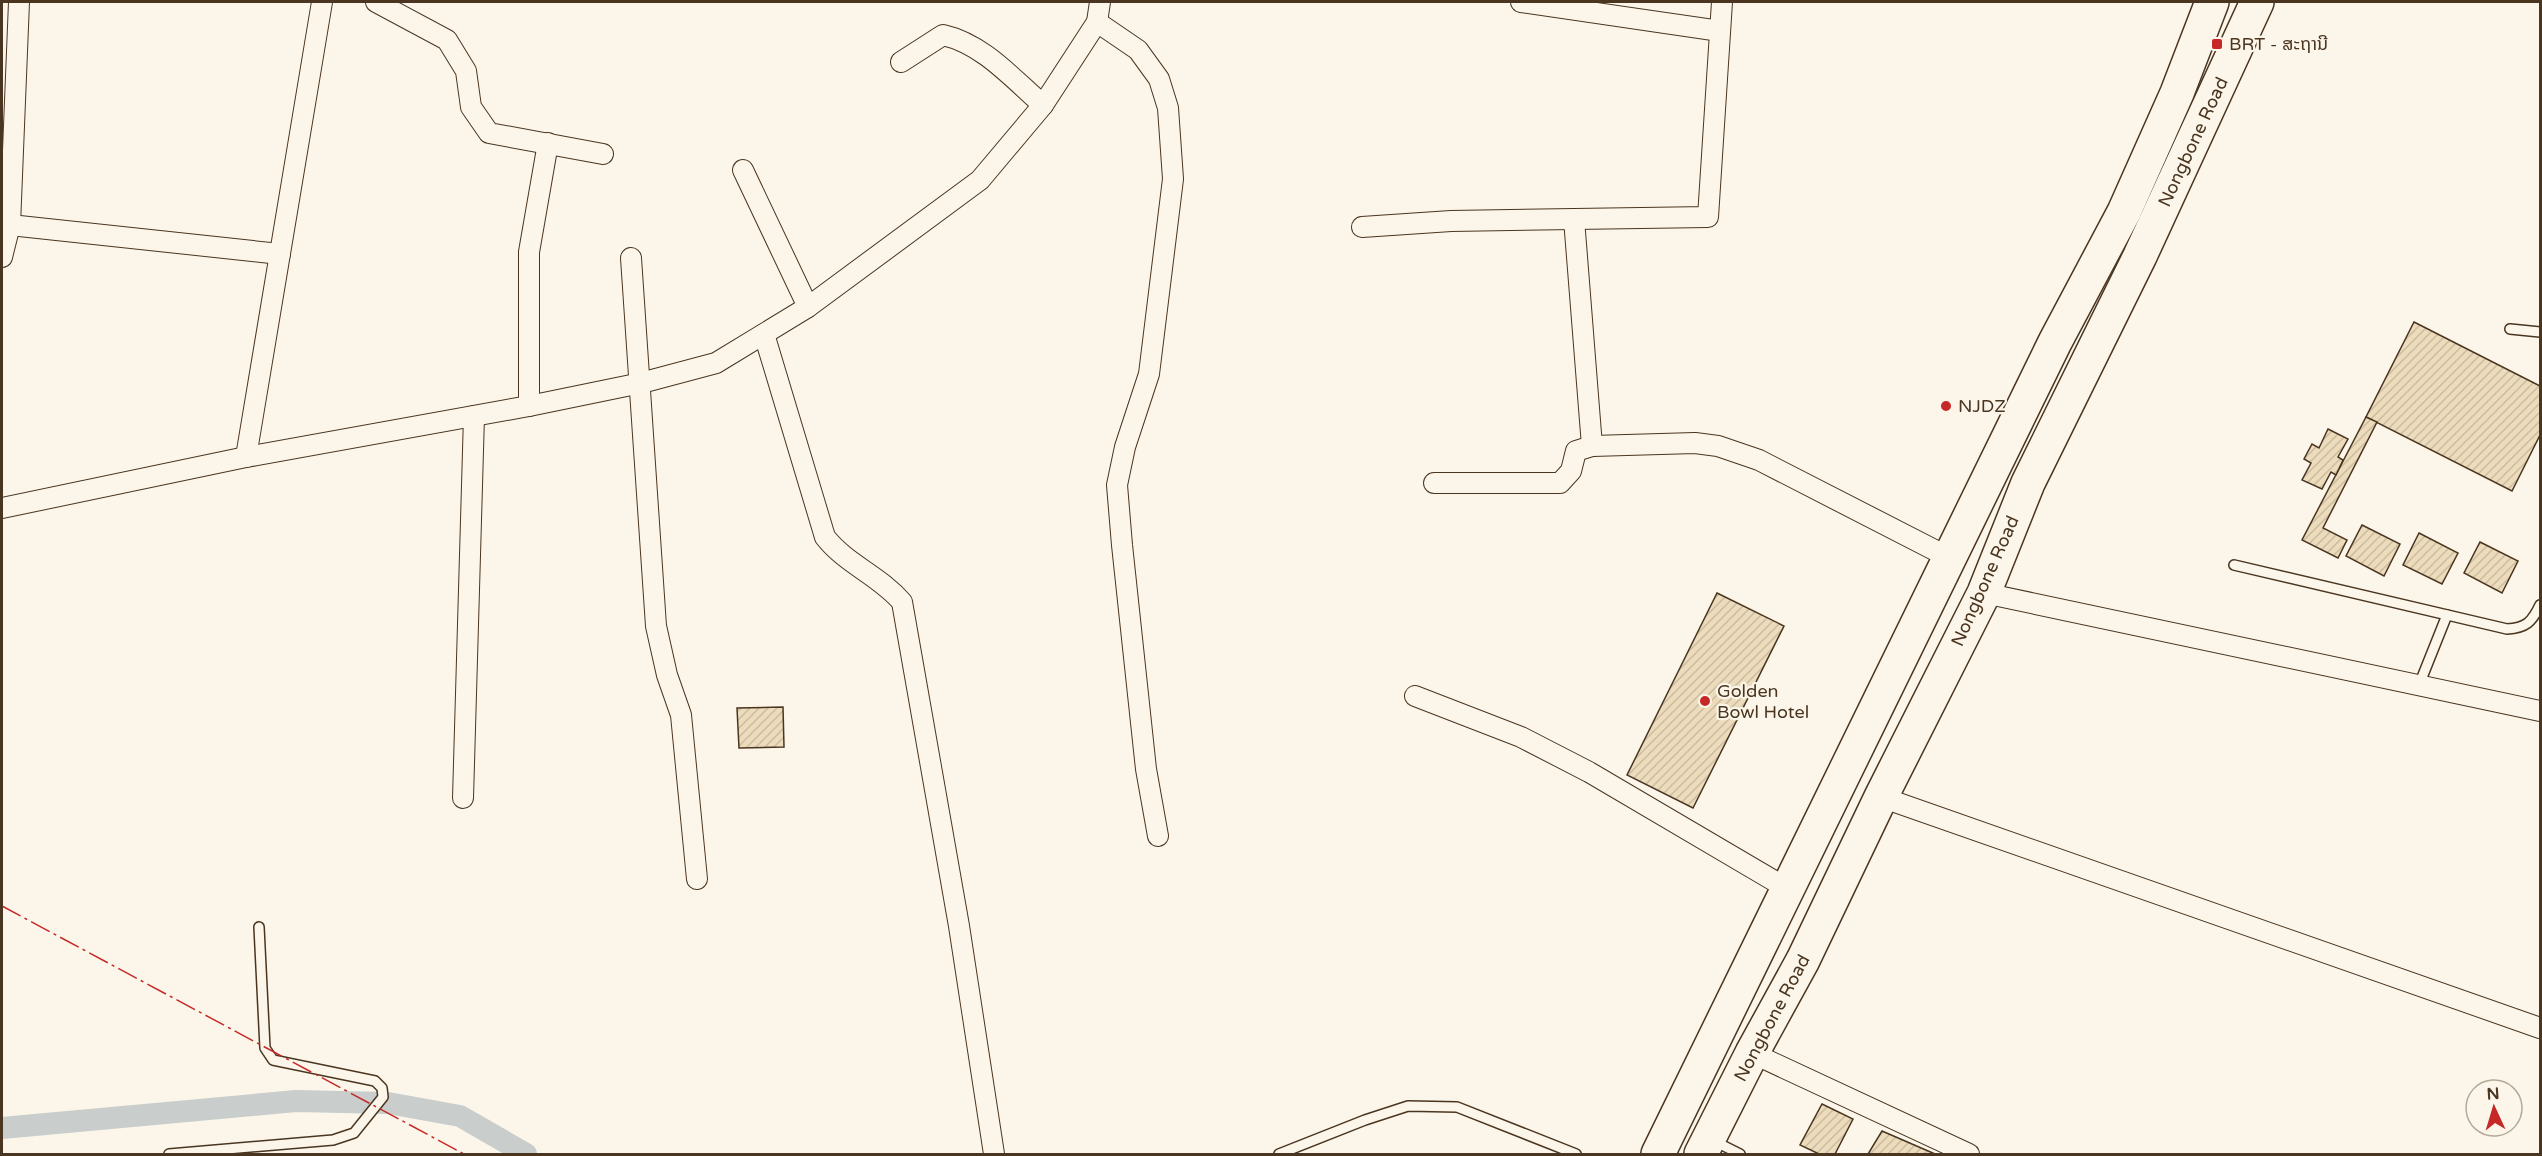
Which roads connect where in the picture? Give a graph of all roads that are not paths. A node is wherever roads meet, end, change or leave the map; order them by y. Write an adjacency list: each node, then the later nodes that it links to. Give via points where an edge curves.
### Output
1 (19, 2): 17 (street)
2 (322, 2): 19 (street)
3 (376, 2): 13 (street, via 447,40 466,70 471,108 489,133)
4 (1100, 2): 9 (street)
5 (1521, 2): 10 (street)
6 (1722, 2): 10 (street)
7 (2212, 2): 33 (highway, Nongbone Road, via 2124,212 2055,342)
8 (2257, 2): 35 (highway, Nongbone Road, via 2140,256 2028,483)
9 (1096, 22): 12 (street); 43 (street, via 1138,50 1159,79 1168,108 1173,179 1149,374 1117,485 1146,769)
10 (1720, 31): 16 (street, via 1708,217)
11 (901, 62): 12 (street, via 943,35 958,38 977,48)
12 (1043, 105): 22 (street, via 980,180)
13 (548, 143): 14 (street); 27 (street, via 529,252)
14 (603, 154)
15 (743, 170): 22 (street)
16 (1574, 219): 18 (street); 29 (street)
17 (10, 225): 19 (street); 20 (street)
18 (1362, 227)
19 (280, 254): 30 (street)
20 (2, 257)
21 (631, 258): 26 (street)
22 (808, 307): 25 (street)
23 (2511, 328): 24 (lane)
24 (2541, 332)
25 (764, 334): 26 (street, via 716,363); 54 (street, via 825,537 836,550 892,589 902,602 959,926)
26 (641, 383): 27 (street); 44 (street, via 656,626 681,715)
27 (529, 406): 28 (street)
28 (474, 416): 30 (street); 42 (street)
29 (1592, 446): 31 (street, via 1576,451 1571,471 1560,483); 33 (street, via 1718,446 1759,460)
30 (246, 457): 32 (street)
31 (1434, 483)
32 (2, 508)
33 (1950, 558): 45 (highway, Nongbone Road)
34 (2234, 565): 37 (lane)
35 (1984, 593): 38 (street); 41 (highway, Nongbone Road)
36 (2541, 605): 37 (lane, via 2533,621 2522,628 2507,629)
37 (2447, 615): 38 (lane)
38 (2419, 686): 40 (street)
39 (1415, 696): 45 (street, via 1521,737 1589,772)
40 (2541, 711)
41 (1881, 797): 48 (highway, Nongbone Road); 49 (street)
42 (463, 798)
43 (1158, 836)
44 (697, 879)
45 (1788, 889): 47 (highway, Nongbone Road)
46 (259, 927): 52 (lane, via 265,1048 273,1060 375,1081 382,1088 383,1097 354,1133 333,1140)
47 (1763, 941): 48 (highway); 57 (highway, Nongbone Road)
48 (1803, 960): 50 (highway, Nongbone Road)
49 (2541, 1028)
50 (1752, 1053): 51 (highway, Nongbone Road); 59 (street)
51 (1705, 1147): 58 (lane)
52 (235, 1152): 53 (lane)
53 (169, 1155)
54 (994, 1155)
55 (1279, 1155): 56 (lane, via 1408,1106 1457,1107)
56 (1576, 1155)
57 (1658, 1155)
58 (1740, 1155)
59 (1969, 1155)

